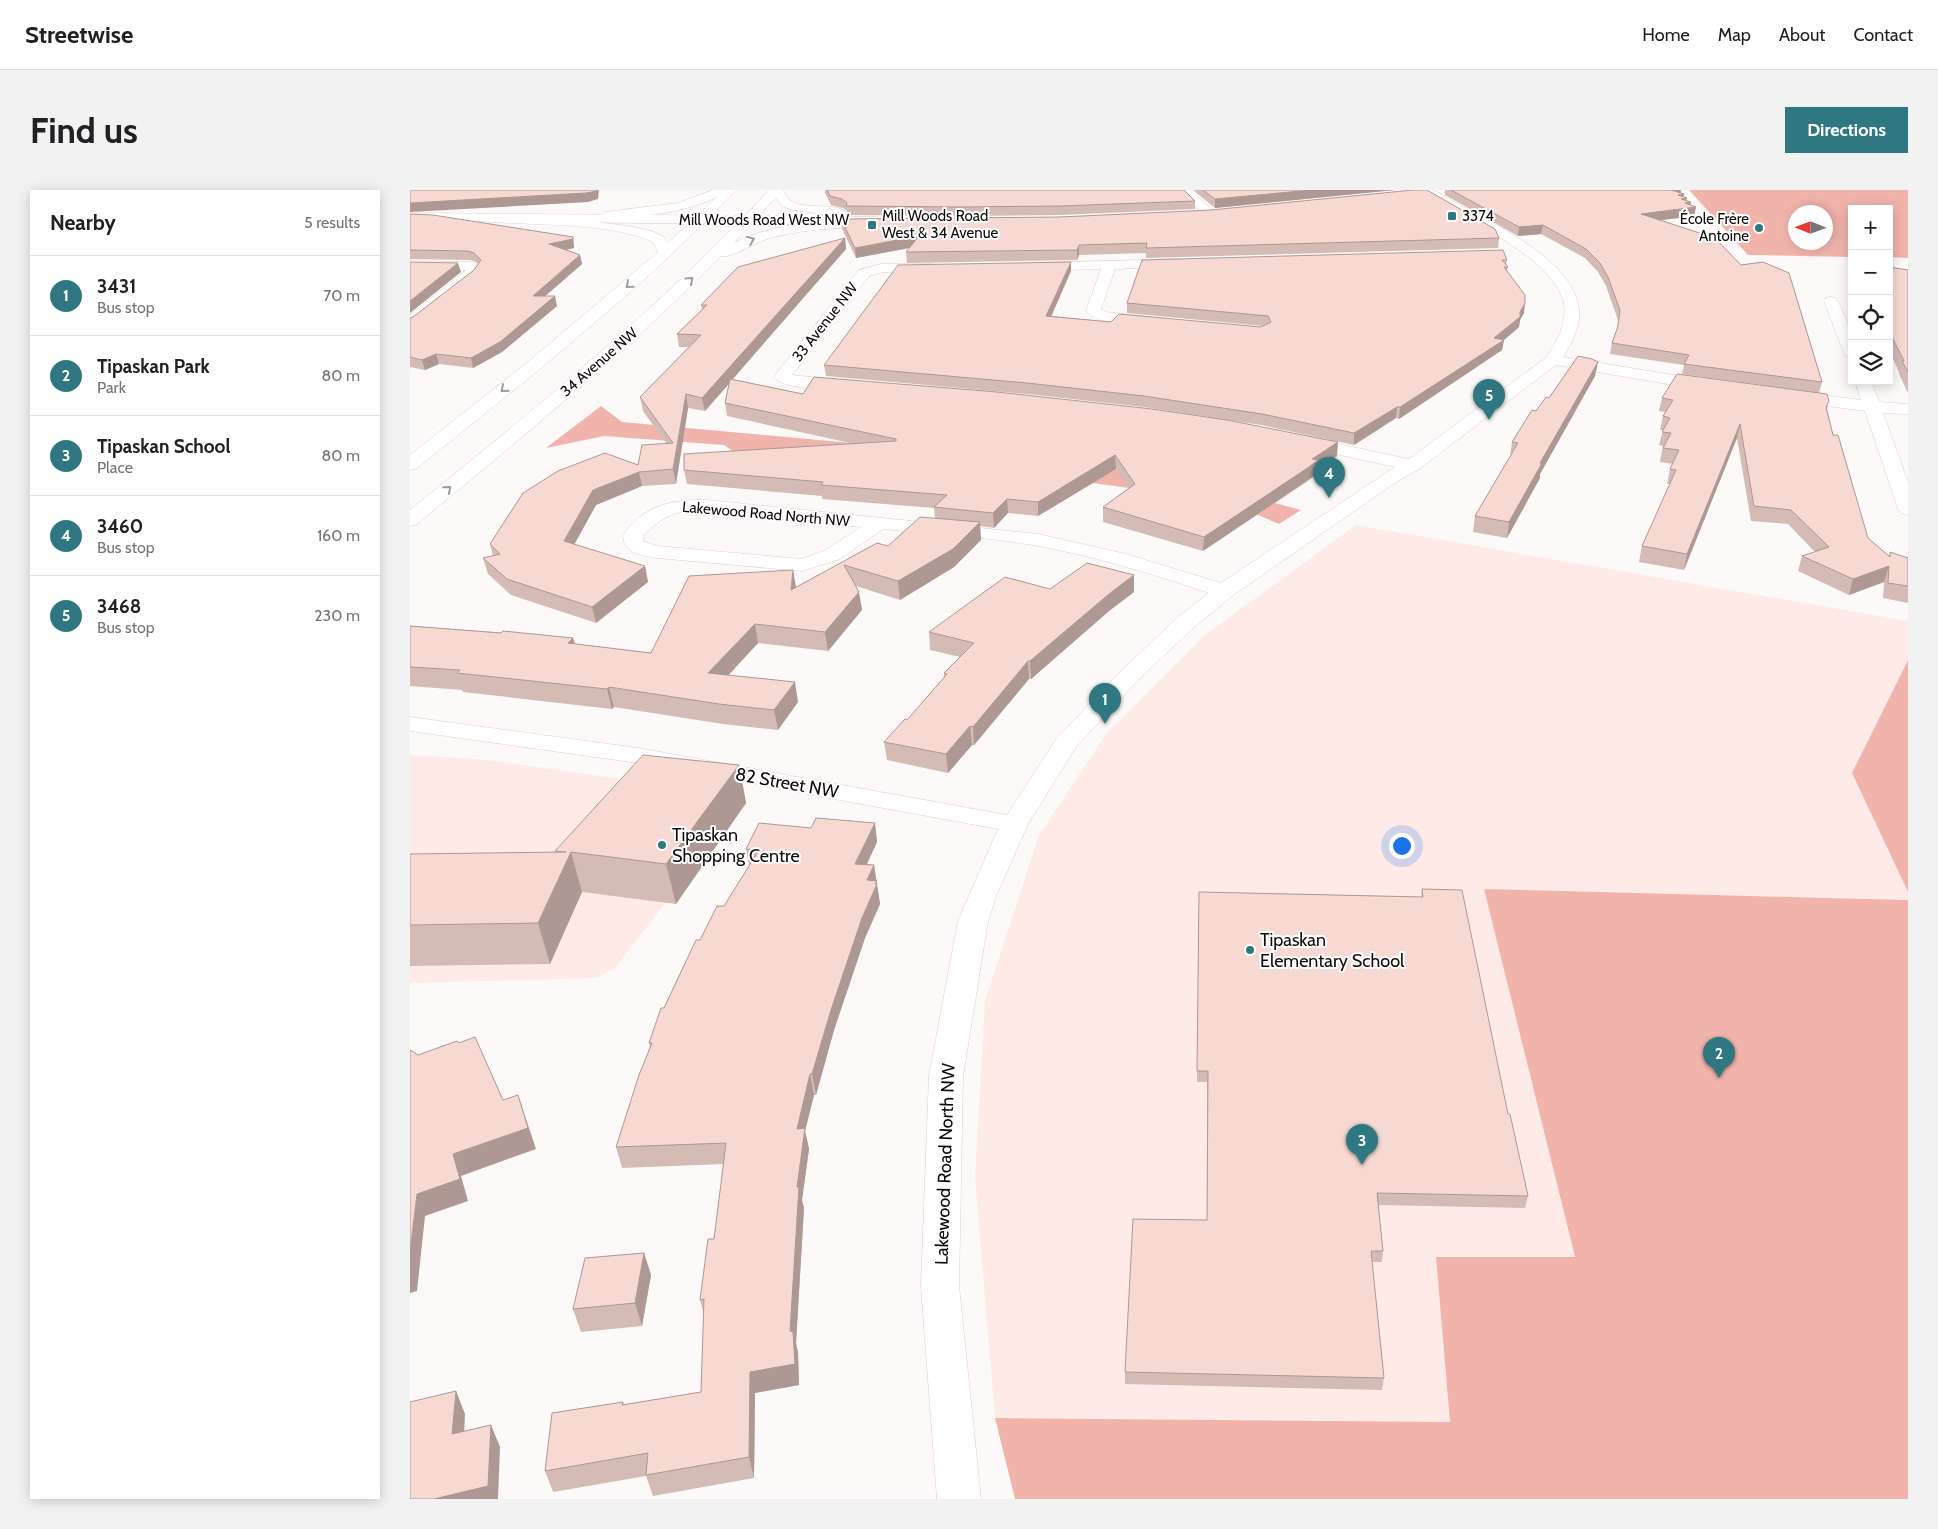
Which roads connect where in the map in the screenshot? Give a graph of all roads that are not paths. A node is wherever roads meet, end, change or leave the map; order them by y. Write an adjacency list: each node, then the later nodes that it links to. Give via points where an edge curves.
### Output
1 (722, 190): 12 (street, via 675,208)
2 (730, 190): 13 (street)
3 (776, 190): 14 (street, 34 Avenue NW); 15 (street, via 786,203 797,207)
4 (1183, 190): 8 (street)
5 (1426, 192): 30 (street, Lakewood Road North NW, via 1500,233 1519,253 1553,271 1570,297 1572,316 1567,338)
6 (737, 209): 14 (street, via 738,216)
7 (1227, 212): 8 (street)
8 (1211, 214): 9 (street)
9 (1192, 215)
10 (410, 217): 11 (street, Mill Woods Road West NW)
11 (491, 218): 12 (street, Mill Woods Road West NW); 17 (street, via 636,232 659,239)
12 (578, 219): 13 (street, Mill Woods Road West NW)
13 (701, 219): 14 (street, Mill Woods Road West NW); 16 (street, via 718,222); 17 (street)
14 (750, 220): 15 (street, Mill Woods Road West NW); 18 (street, 34 Avenue NW)
15 (890, 220): 18 (street, one-way to 15, via 770,232)
16 (712, 232)
17 (665, 253): 38 (street, one-way to 38, via 470,418)
18 (708, 263): 28 (street, 34 Avenue NW, one-way to 18)
19 (1196, 263): 21 (street)
20 (410, 265): 26 (street, via 470,266 474,269)
21 (1109, 265): 22 (street); 27 (street, via 1093,311 1103,316)
22 (1016, 267)
23 (949, 268): 32 (street, 33 Avenue NW, via 871,270 864,273 782,377 792,381)
24 (675, 275): 28 (street, via 650,304)
25 (1831, 301): 29 (street)
26 (410, 322)
27 (1163, 322)
28 (639, 327): 41 (street, 34 Avenue NW, one-way to 28)
29 (1848, 343)
30 (1553, 360): 33 (street); 39 (street, Lakewood Road North NW)
31 (1865, 385): 35 (street)
32 (860, 387)
33 (1726, 388)
34 (1775, 394): 35 (street)
35 (1874, 407): 36 (street); 40 (street)
36 (1908, 409)
37 (1289, 438): 39 (street)
38 (410, 464)
39 (1412, 465): 43 (street, Lakewood Road North NW)
40 (1908, 510)
41 (410, 520)
42 (878, 523): 42 (street, Lakewood Road North NW, via 684,505 661,510 650,517 633,535 633,543 642,549 665,553 802,565 841,551); 43 (street, Lakewood Road North NW, via 1048,541)
43 (1224, 591): 45 (street, Lakewood Road North NW, via 1138,668 1066,743)
44 (410, 724): 45 (street, 82 Street NW, via 539,740)
45 (1014, 824): 46 (street, Lakewood Road North NW, via 973,921 946,1076 940,1286)
46 (959, 1499)

